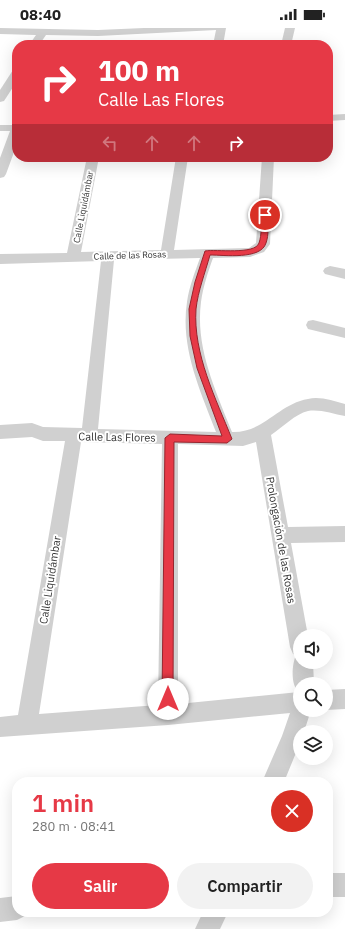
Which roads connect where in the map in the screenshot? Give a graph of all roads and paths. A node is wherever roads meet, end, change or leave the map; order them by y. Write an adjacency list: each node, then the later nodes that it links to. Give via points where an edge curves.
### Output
1 (213, 28): 6 (street)
2 (221, 28): 8 (street)
3 (290, 28): 9 (street)
4 (0, 31): 5 (street)
5 (43, 31): 6 (street); 7 (street)
6 (97, 31)
7 (37, 40)
8 (219, 40)
9 (287, 40)
10 (12, 80): 11 (street)
11 (0, 99)
12 (345, 117): 13 (street)
13 (333, 118)
14 (0, 128): 15 (street)
15 (12, 128)
16 (12, 142): 20 (street)
17 (92, 162): 24 (street, Calle Liquidámbar)
18 (181, 162): 22 (street)
19 (268, 162): 21 (street, Calle de las Rosas, via 263,244 259,249 250,252)
20 (0, 174)
21 (208, 253): 22 (street, Calle de las Rosas); 36 (street, via 198,282 193,309 194,336 201,368)
22 (167, 254): 23 (street, Calle de las Rosas)
23 (108, 256): 24 (street, Calle de las Rosas); 34 (street, Calle Liquidámbar)
24 (73, 257): 25 (street, Calle de las Rosas)
25 (0, 258)
26 (330, 271): 27 (street)
27 (345, 274)
28 (313, 325): 29 (street)
29 (345, 333)
30 (345, 410): 32 (street, Calle Las Flores, via 307,405)
31 (0, 432): 33 (street, Calle Las Flores, via 32,430)
32 (263, 433): 36 (street, Calle Las Flores, via 253,438); 39 (street, Prolongación de las Rosas)
33 (43, 434): 34 (street, Calle Las Flores); 37 (street, Calle Las Flores, via 32,439)
34 (81, 436): 35 (street, Calle Las Flores); 46 (street, Calle Liquidámbar)
35 (170, 438): 36 (street, Calle Las Flores); 44 (street)
36 (227, 439)
37 (0, 442)
38 (345, 534): 39 (street)
39 (281, 535): 40 (street, Prolongación de las Rosas)
40 (297, 629)
41 (345, 699): 42 (street)
42 (333, 700)
43 (293, 703): 44 (street)
44 (168, 715): 46 (street)
45 (298, 717): 48 (street)
46 (27, 725): 47 (street)
47 (0, 726)
48 (275, 777)
49 (345, 885): 50 (street)
50 (333, 886)
51 (12, 909): 52 (street)
52 (0, 910)
53 (213, 917): 54 (street)
54 (207, 929)

